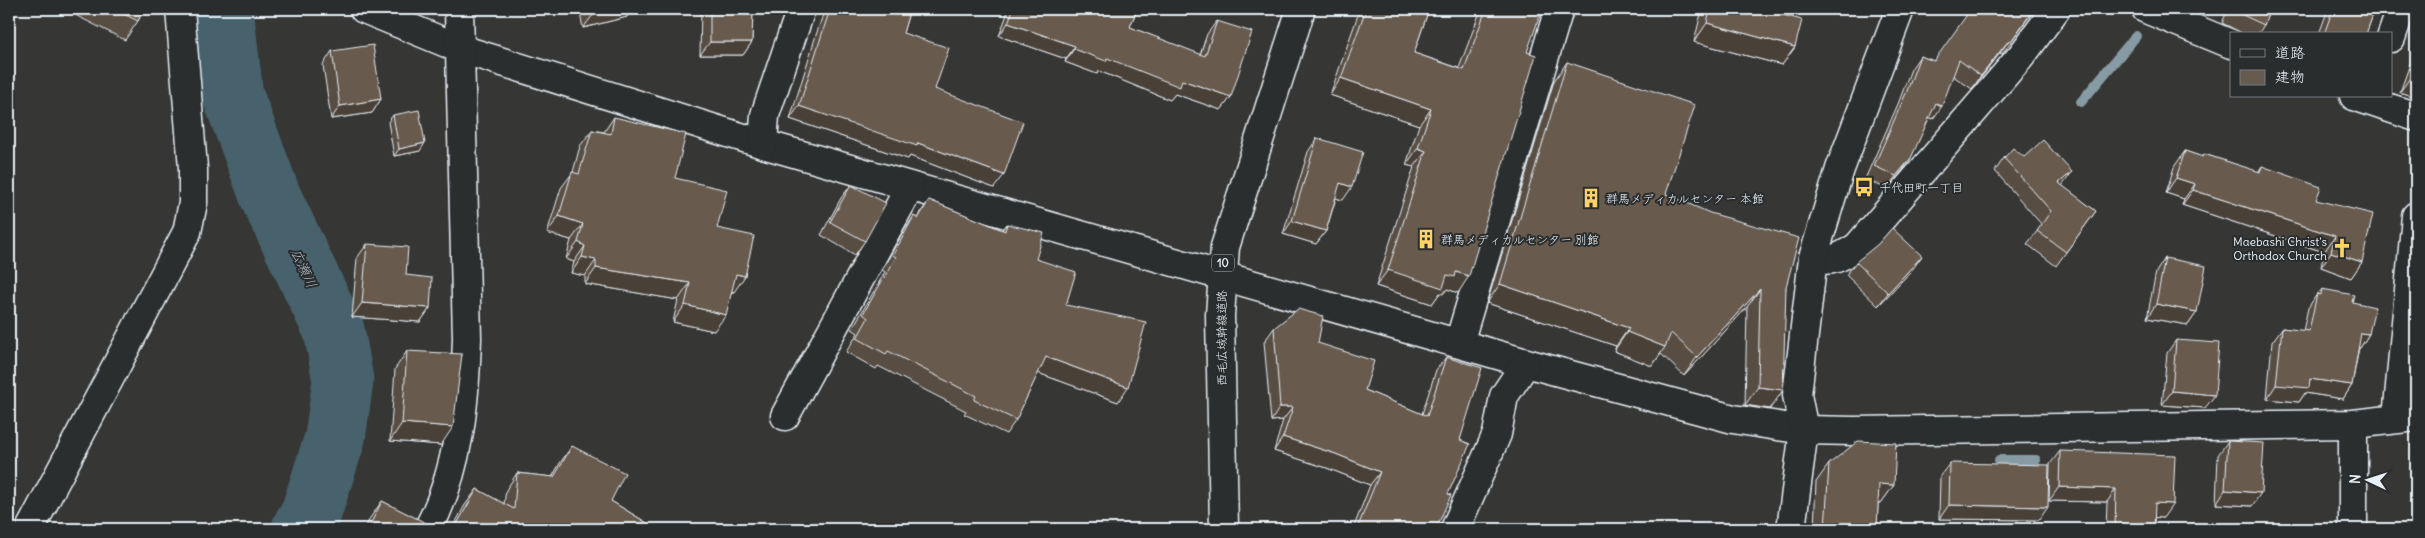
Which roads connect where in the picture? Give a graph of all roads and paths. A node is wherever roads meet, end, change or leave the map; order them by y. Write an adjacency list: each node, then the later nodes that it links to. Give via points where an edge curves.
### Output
1 (180, 9): 27 (street, via 193,168 193,204 187,232)
2 (364, 9): 13 (street)
3 (459, 9): 13 (street)
4 (801, 9): 16 (street, via 765,115)
5 (1300, 9): 20 (street, 西毛広域幹線道路 / 10, via 1236,208)
6 (1559, 9): 21 (street)
7 (1900, 9): 19 (street, via 1840,169)
8 (2056, 9): 19 (street, via 2022,55 1857,247 1828,262)
9 (2146, 9): 12 (street)
10 (2401, 9): 11 (street)
11 (2392, 35)
12 (2230, 44)
13 (461, 50): 16 (street); 28 (street, via 466,370 454,460 444,495)
14 (2365, 98): 15 (street)
15 (2416, 117)
16 (763, 144): 17 (street)
17 (910, 187): 20 (street); 23 (street)
18 (2416, 216): 24 (street)
19 (1813, 258): 26 (street, via 1797,395)
20 (1221, 274): 21 (street); 29 (street, 西毛広域幹線道路 / 10)
21 (1459, 343): 22 (street)
22 (1526, 363): 26 (street, via 1733,419); 30 (street, via 1504,396 1496,434)
23 (785, 416)
24 (2407, 417): 25 (street)
25 (2353, 424): 26 (street); 32 (street)
26 (1804, 430): 31 (street)
27 (30, 529)
28 (428, 529)
29 (1224, 529)
30 (1455, 529)
31 (1791, 529)
32 (2353, 529)

